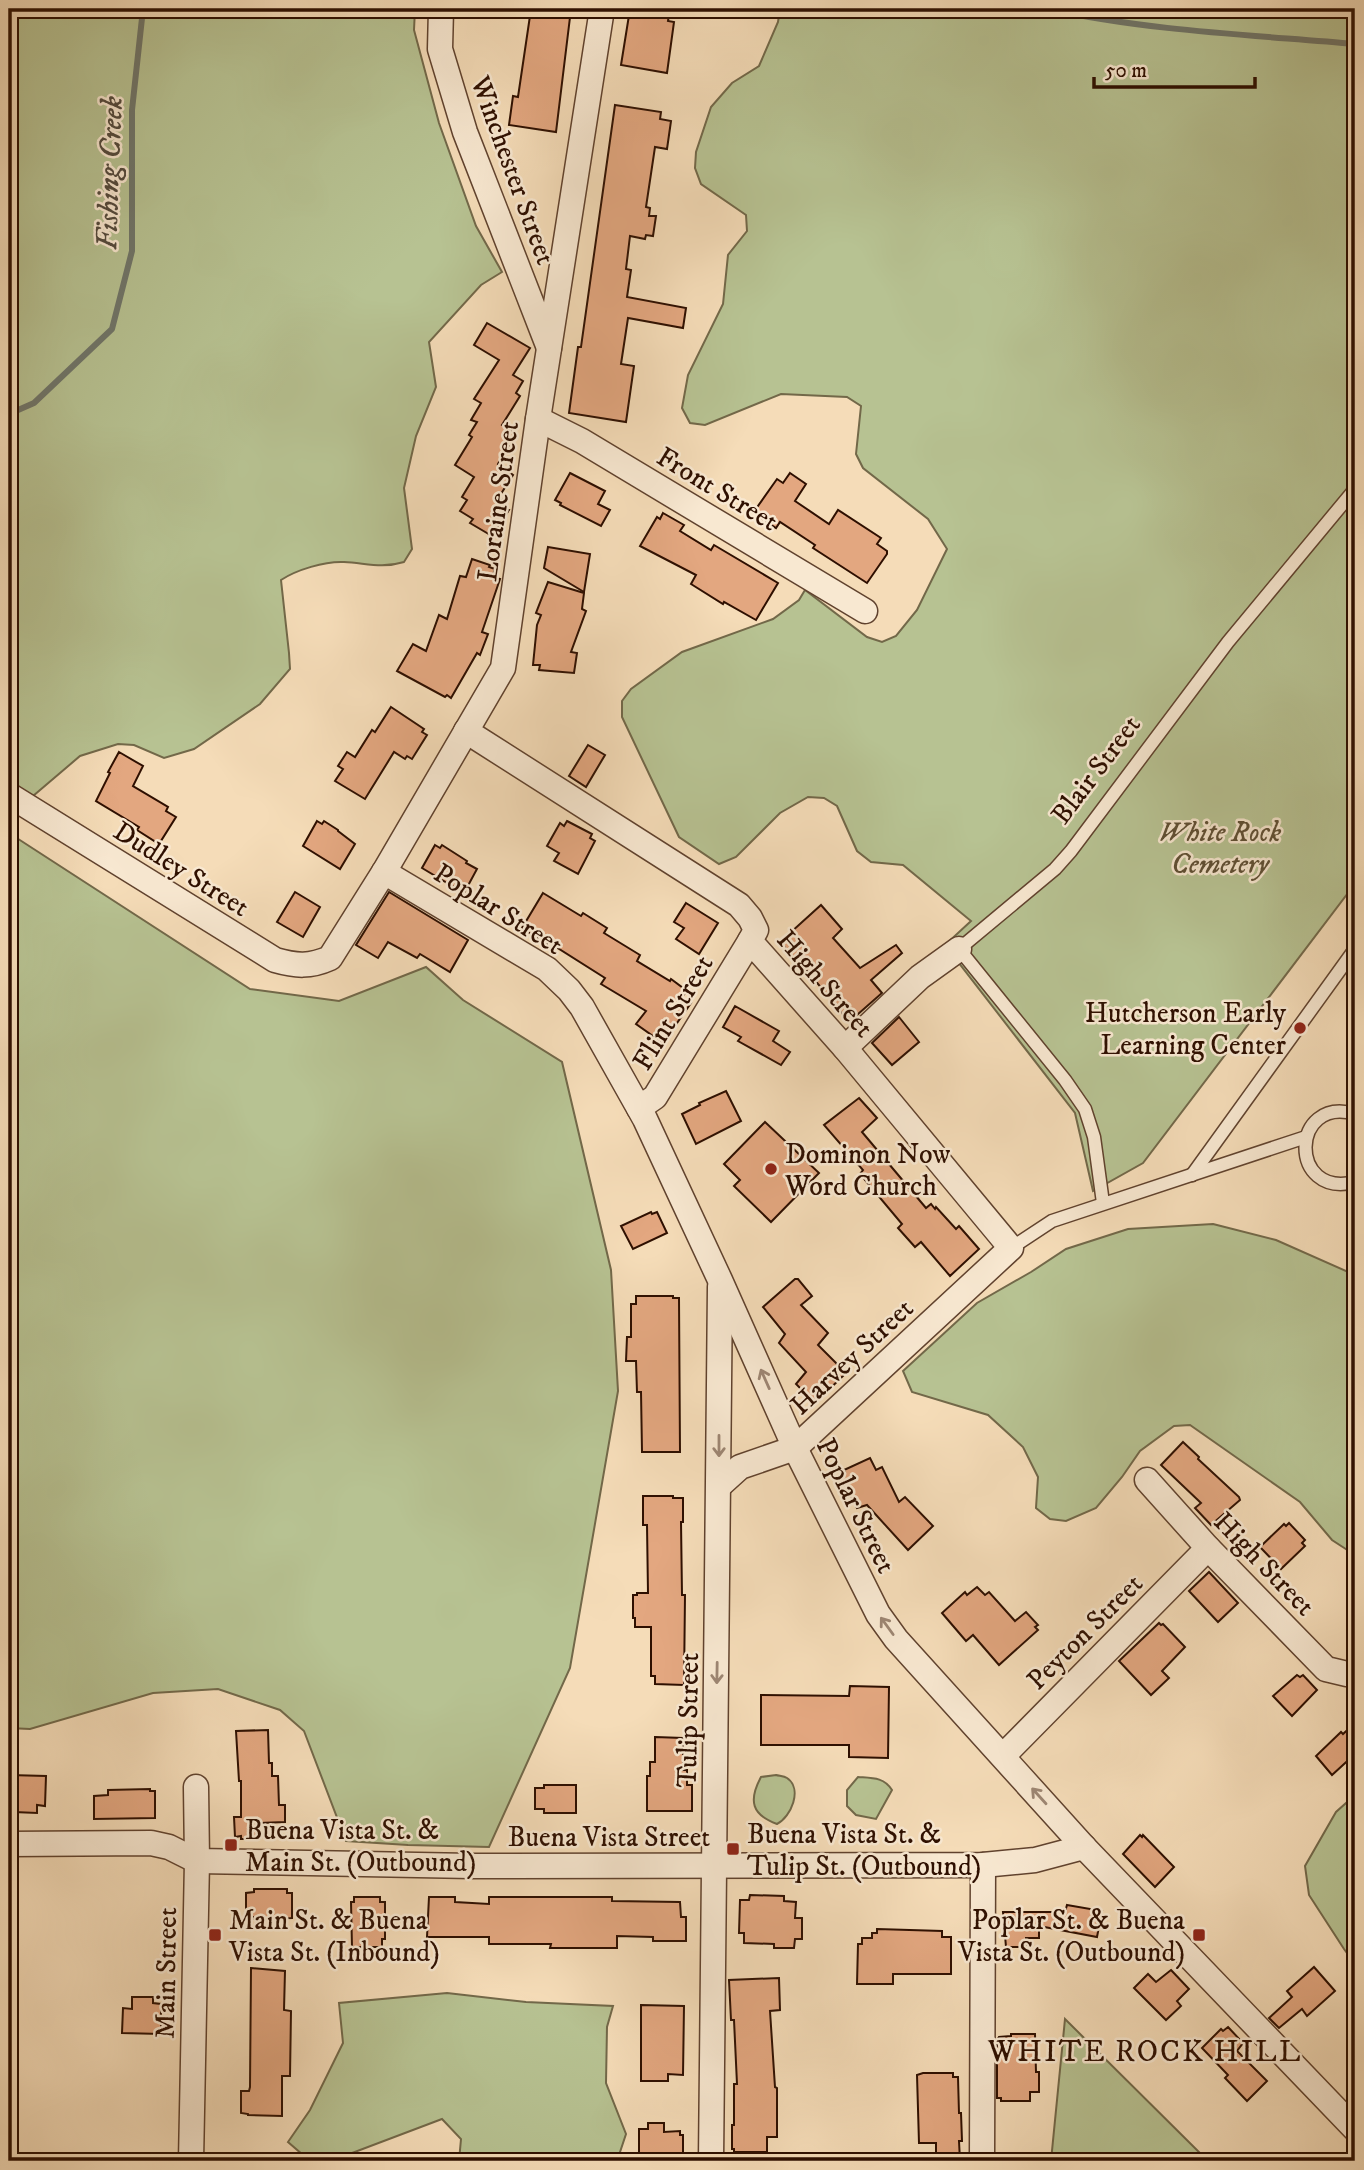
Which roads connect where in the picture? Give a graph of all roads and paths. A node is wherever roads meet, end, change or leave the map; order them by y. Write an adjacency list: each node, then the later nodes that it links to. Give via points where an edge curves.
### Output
1 (441, 9): 3 (street, Winchester Street, via 440,50 466,132)
2 (602, 9): 3 (street, Loraine Street)
3 (550, 348): 4 (street, Loraine Street)
4 (538, 419): 6 (street, Front Street); 7 (street, Loraine Street, via 503,668)
5 (1355, 489): 11 (lane, Blair Street, via 1227,642 1071,852)
6 (865, 611)
7 (467, 731): 9 (street, Loraine Street); 10 (street, High Street, via 738,905 756,930)
8 (9, 795): 13 (street, Dudley Street, via 275,960 295,966)
9 (384, 872): 13 (street, Loraine Street); 15 (street, Poplar Street, via 555,976 582,1007)
10 (750, 941): 14 (street, High Street); 15 (street, Flint Street, via 654,1097)
11 (959, 949): 14 (street, Blair Street, via 920,977); 20 (lane, via 1085,1109)
12 (1355, 949): 18 (lane)
13 (330, 958)
14 (845, 1048): 21 (street, High Street)
15 (639, 1108): 22 (street, Poplar Street)
16 (1355, 1114): 17 (lane, via 1332,1112 1321,1117)
17 (1306, 1137): 18 (lane); 19 (lane, via 1306,1160 1312,1170 1331,1183)
18 (1192, 1175): 20 (lane)
19 (1355, 1182)
20 (1104, 1203): 21 (lane, via 1052,1221)
21 (1011, 1248): 23 (street, Harvey Street)
22 (720, 1280): 23 (street, Poplar Street, one-way to 22); 25 (street, Tulip Street, one-way to 25)
23 (795, 1448): 25 (street, Harvey Street, via 740,1467); 28 (street, Poplar Street, one-way to 23, via 878,1614)
24 (1147, 1480): 26 (street, High Street)
25 (719, 1486): 34 (street, Tulip Street, one-way to 34)
26 (1208, 1548): 27 (street, High Street, via 1326,1669); 28 (street, Peyton Street)
27 (1351, 1673)
28 (1003, 1756): 31 (street, Poplar Street, one-way to 28)
29 (195, 1787): 32 (street, Main Street)
30 (9, 1844): 32 (street, Buena Vista Street, via 150,1843)
31 (1084, 1847): 33 (street, Buena Vista Street, via 1035,1860); 35 (street, Poplar Street)
32 (197, 1861): 34 (street, Buena Vista Street); 36 (street, Main Street)
33 (983, 1865): 34 (street, Buena Vista Street); 38 (street)
34 (714, 1866): 37 (street, Tulip Street)
35 (1355, 2129)
36 (191, 2161)
37 (711, 2161)
38 (982, 2161)

